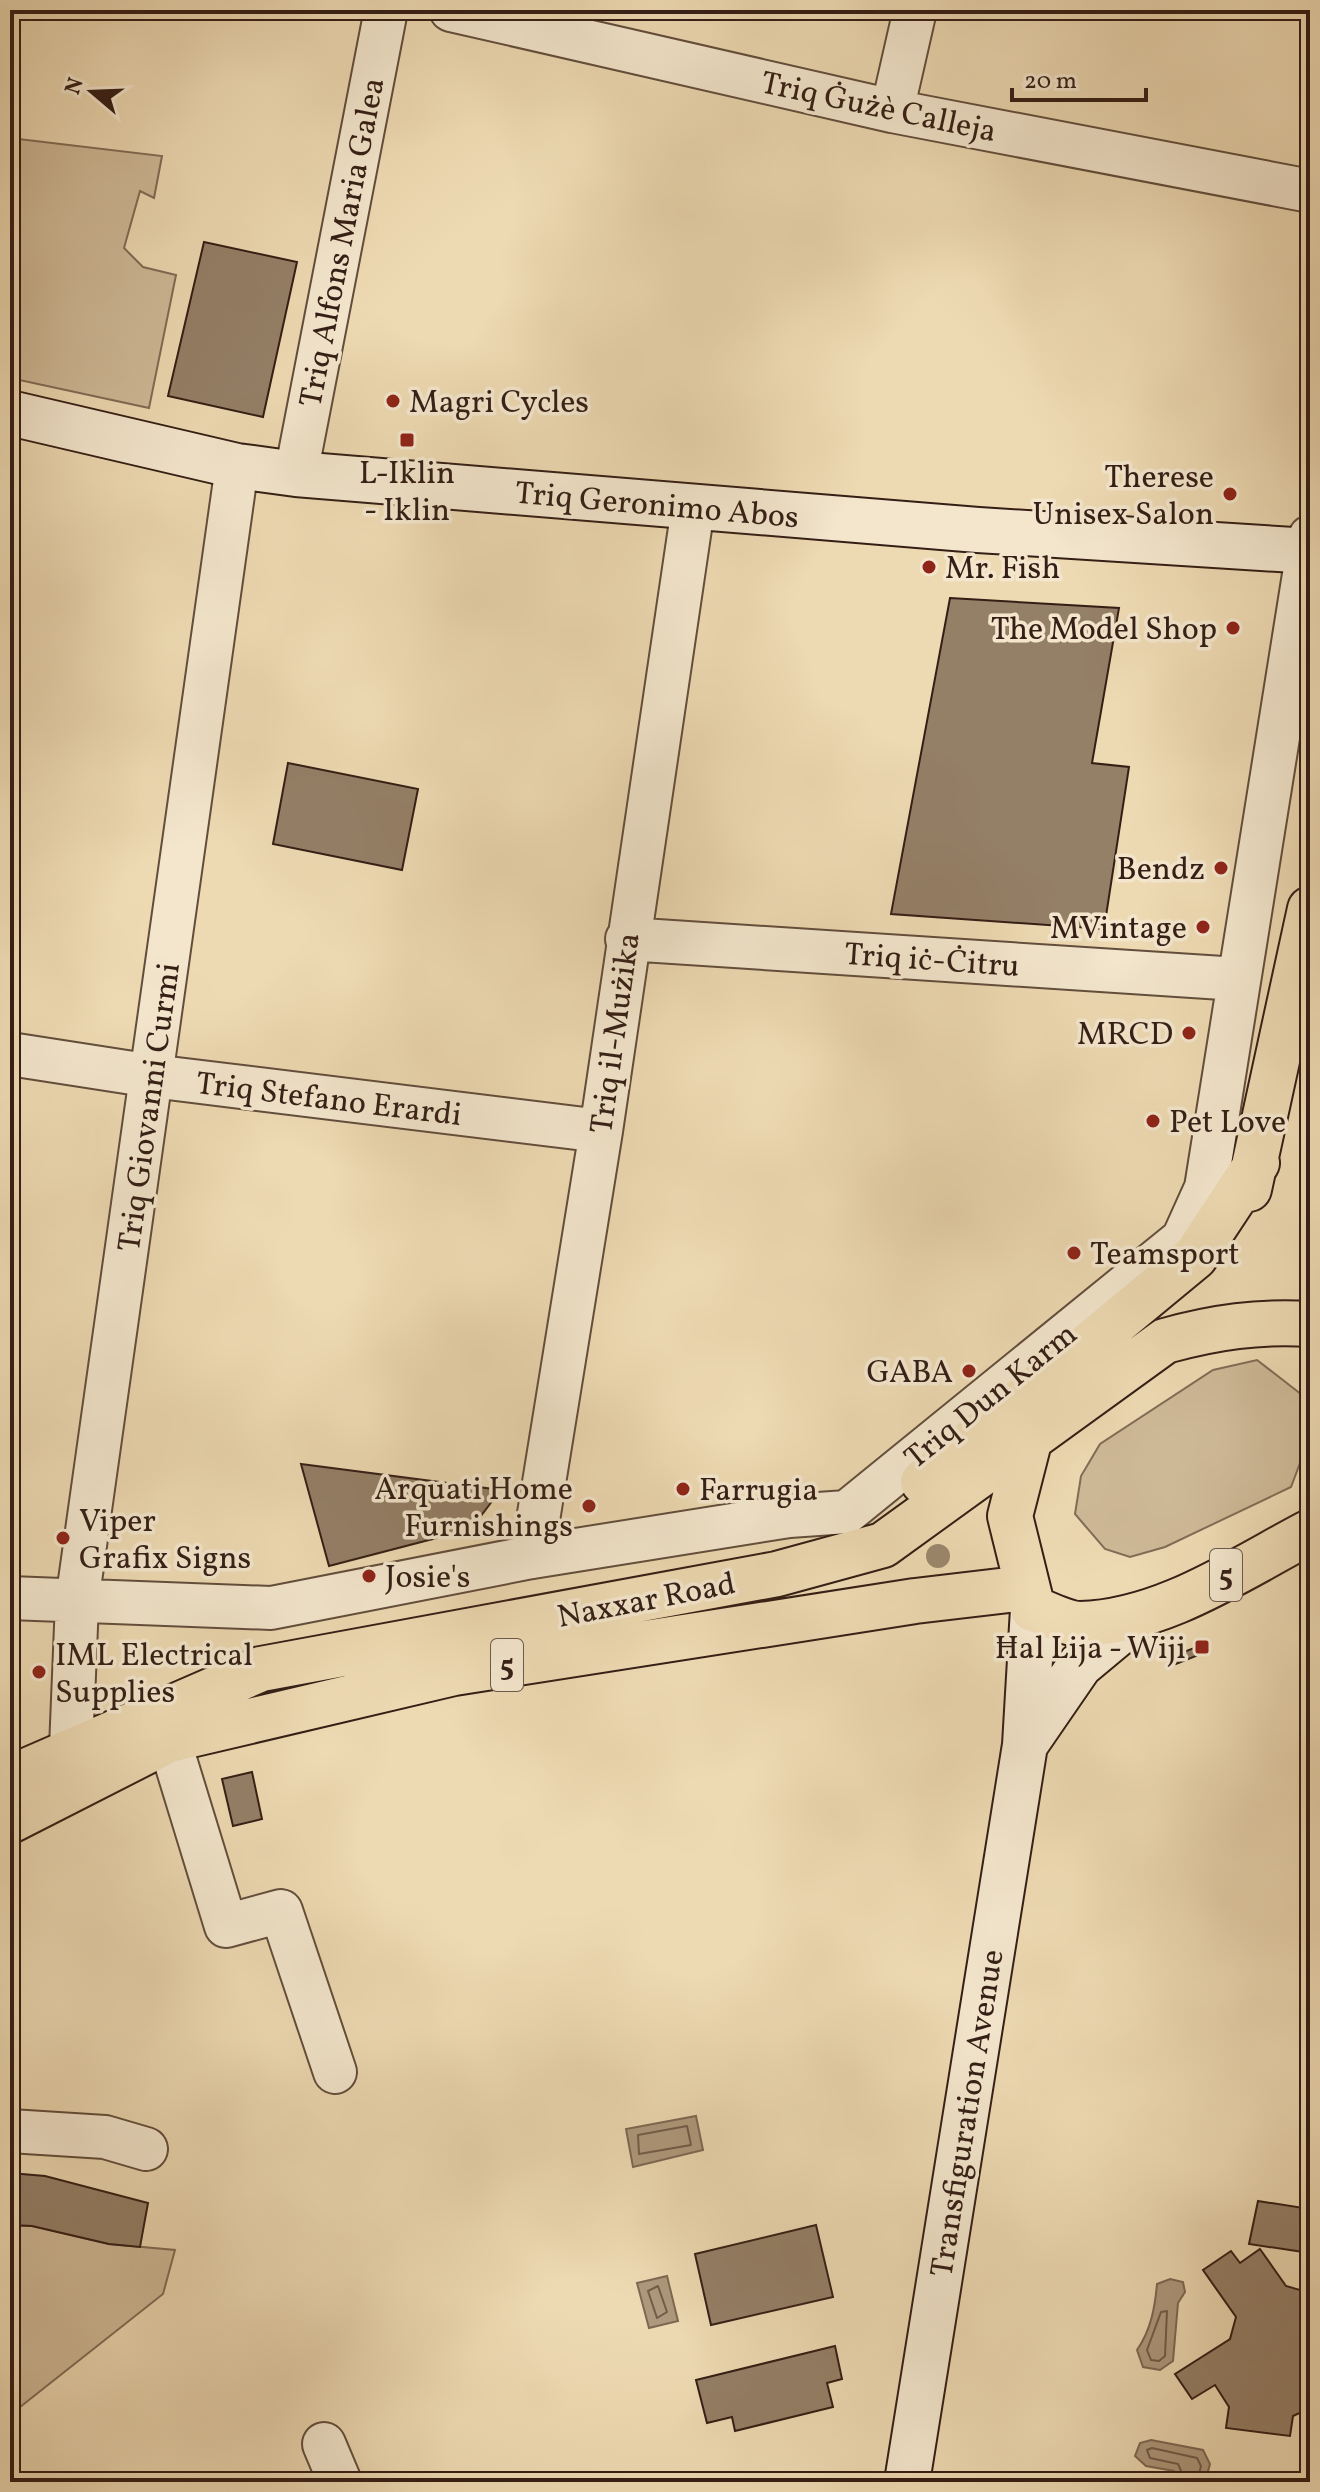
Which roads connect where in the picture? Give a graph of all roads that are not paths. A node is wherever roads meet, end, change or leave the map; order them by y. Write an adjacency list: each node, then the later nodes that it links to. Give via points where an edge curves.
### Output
1 (386, 10): 8 (street, Triq Alfons Maria Galea)
2 (451, 10): 4 (street, Triq Ġużè Calleja)
3 (915, 10): 4 (street)
4 (892, 111): 5 (street, Triq Ġużè Calleja)
5 (1310, 191)
6 (10, 413): 7 (street, Triq Geronimo Abos)
7 (237, 466): 8 (street, Triq Geronimo Abos); 15 (street, Triq Giovanni Curmi)
8 (296, 474): 9 (street, Triq Geronimo Abos)
9 (693, 508): 10 (street, Triq Geronimo Abos); 12 (street, Triq il-Mużika)
10 (1309, 546): 13 (street, Triq Dun Karm)
11 (1310, 909): 17 (highway)
12 (627, 939): 13 (street, Triq iċ-Ċitru); 16 (street, Triq il-Mużika)
13 (1238, 979): 22 (street, Triq Dun Karm, via 1206,1188 1183,1239 847,1512 789,1516)
14 (10, 1054): 15 (street, Triq Stefano Erardi)
15 (152, 1076): 16 (street, Triq Stefano Erardi); 26 (street, Triq Giovanni Curmi)
16 (601, 1131): 22 (street, Triq il-Mużika)
17 (1257, 1163): 19 (highway, via 1225,1250); 23 (highway, via 1195,1257 867,1528)
18 (1310, 1324): 19 (highway, Naxxar Road / 5, via 1262,1321)
19 (1165, 1341): 20 (highway, Naxxar Road / 5)
20 (1030, 1438): 23 (highway, Naxxar Road / 5, via 883,1545); 25 (highway, via 1010,1516)
21 (1310, 1532): 27 (highway, Naxxar Road / 5)
22 (532, 1557): 26 (street, Triq Dun Karm, via 271,1608)
23 (777, 1574): 30 (highway, Naxxar Road / 5, via 261,1669)
24 (10, 1598): 26 (street, Triq Dun Karm)
25 (1029, 1598): 27 (highway, Naxxar Road / 5, via 1077,1624); 28 (highway, Naxxar Road / 5, via 915,1601 454,1673); 29 (street, Transfiguration Avenue)
26 (77, 1602): 30 (street, Triq Giovanni Curmi)
27 (1140, 1615): 29 (street, Transfiguration Avenue, via 1080,1665)
28 (169, 1740): 32 (highway, Naxxar Road / 5); 33 (street, via 226,1926 281,1911)
29 (1025, 1745): 38 (street, Transfiguration Avenue)
30 (71, 1748): 31 (highway, Naxxar Road / 5)
31 (10, 1778)
32 (10, 1821)
33 (335, 2072)
34 (10, 2131): 35 (street, via 105,2137)
35 (146, 2149)
36 (324, 2444): 37 (street)
37 (340, 2482)
38 (907, 2482)

